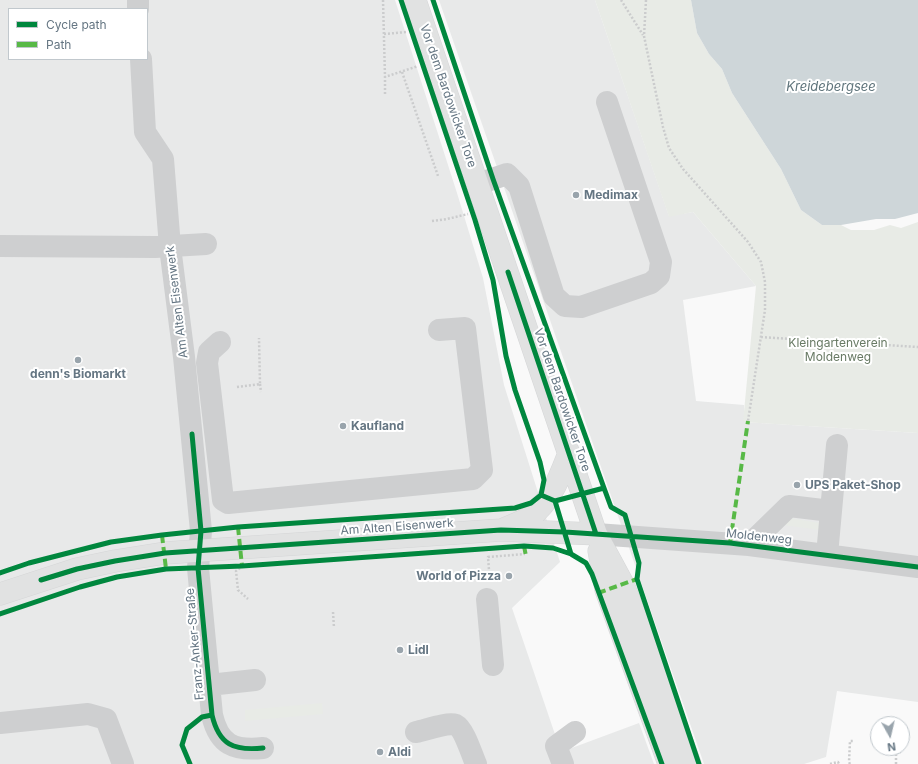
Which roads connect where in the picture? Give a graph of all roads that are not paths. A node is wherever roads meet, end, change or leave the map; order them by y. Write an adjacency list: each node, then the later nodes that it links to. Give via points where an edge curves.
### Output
1 (415, 0): 4 (main road, Vor dem Bardowicker Tore)
2 (141, 60): 7 (street, Am Alten Eisenwerk, via 145,132 162,159)
3 (607, 102): 4 (street, via 661,262 659,276 651,283 581,306 565,306 554,296 519,186 507,174)
4 (478, 184): 11 (main road, Vor dem Bardowicker Tore)
5 (206, 244): 7 (street)
6 (0, 246): 7 (street)
7 (170, 247): 16 (street, Am Alten Eisenwerk, via 192,434 201,531)
8 (439, 330): 9 (street, via 465,328 482,470 473,479 228,503 223,500 207,363 209,352)
9 (220, 342)
10 (837, 444): 12 (street)
11 (569, 453): 13 (main road, via 548,499 530,517); 14 (main road, Vor dem Bardowicker Tore)
12 (831, 511): 15 (street, via 789,506); 17 (street)
13 (501, 530): 14 (main road, Am Alten Eisenwerk); 16 (main road, Am Alten Eisenwerk)
14 (596, 534): 15 (street, Moldenweg); 31 (main road, Vor dem Bardowicker Tore, via 606,590); 32 (main road, Vor dem Bardowicker Tore, via 622,584)
15 (749, 545): 17 (street, Moldenweg)
16 (200, 550): 19 (main road, Am Alten Eisenwerk, via 115,560 77,569); 23 (street, Franz-Anker-Straße, via 198,568)
17 (827, 555): 18 (street, Moldenweg)
18 (918, 567)
19 (0, 594)
20 (487, 600): 21 (street)
21 (493, 665)
22 (255, 680): 23 (street)
23 (209, 685): 27 (street, Franz-Anker-Straße, via 212,715 220,736 229,744 240,748)
24 (0, 723): 28 (street, via 88,714 106,718)
25 (416, 732): 29 (street, via 448,724 456,725 463,734)
26 (576, 732): 30 (street, via 556,746)
27 (263, 748)
28 (123, 764)
29 (476, 764)
30 (563, 764)
31 (669, 764)
32 (690, 764)

